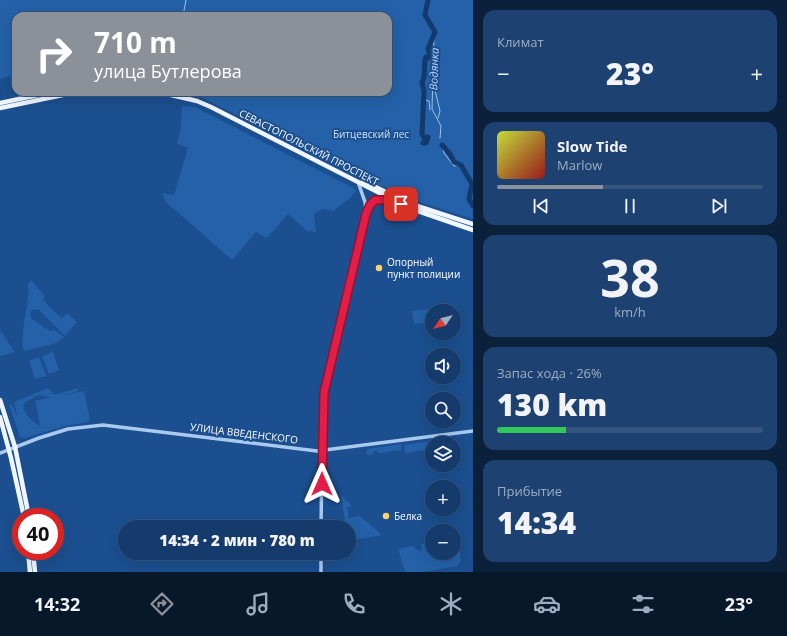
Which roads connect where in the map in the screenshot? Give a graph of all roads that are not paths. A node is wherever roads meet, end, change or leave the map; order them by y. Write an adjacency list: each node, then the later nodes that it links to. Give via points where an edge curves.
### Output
1 (33, 96): 5 (main road)
2 (58, 96): 6 (main road)
3 (175, 96): 7 (main road, СЕВАСТОПОЛЬСКИЙ ПРОСПЕКТ, via 211,107)
4 (186, 96): 10 (main road, СЕВАСТОПОЛЬСКИЙ ПРОСПЕКТ, via 211,104 411,204)
5 (0, 103)
6 (0, 108)
7 (358, 181): 8 (main road, СЕВАСТОПОЛЬСКИЙ ПРОСПЕКТ); 9 (street)
8 (393, 200): 9 (street, via 375,200); 11 (main road, СЕВАСТОПОЛЬСКИЙ ПРОСПЕКТ, via 423,214)
9 (366, 214): 17 (street, via 325,385)
10 (473, 224)
11 (473, 230)
12 (0, 400): 15 (main road)
13 (0, 417): 16 (main road)
14 (473, 431): 17 (street, УЛИЦА ВВЕДЕНСКОГО)
15 (15, 447): 16 (street, УЛИЦА ВВЕДЕНСКОГО); 17 (street, УЛИЦА ВВЕДЕНСКОГО, via 68,429 113,425); 20 (main road)
16 (9, 450): 18 (street, УЛИЦА ВВЕДЕНСКОГО); 19 (main road)
17 (321, 450): 21 (street)
18 (0, 453)
19 (22, 508)
20 (27, 508)
21 (321, 520)
22 (29, 560): 25 (main road)
23 (34, 560): 26 (main road)
24 (321, 560): 27 (street)
25 (30, 572)
26 (35, 572)
27 (321, 572)

